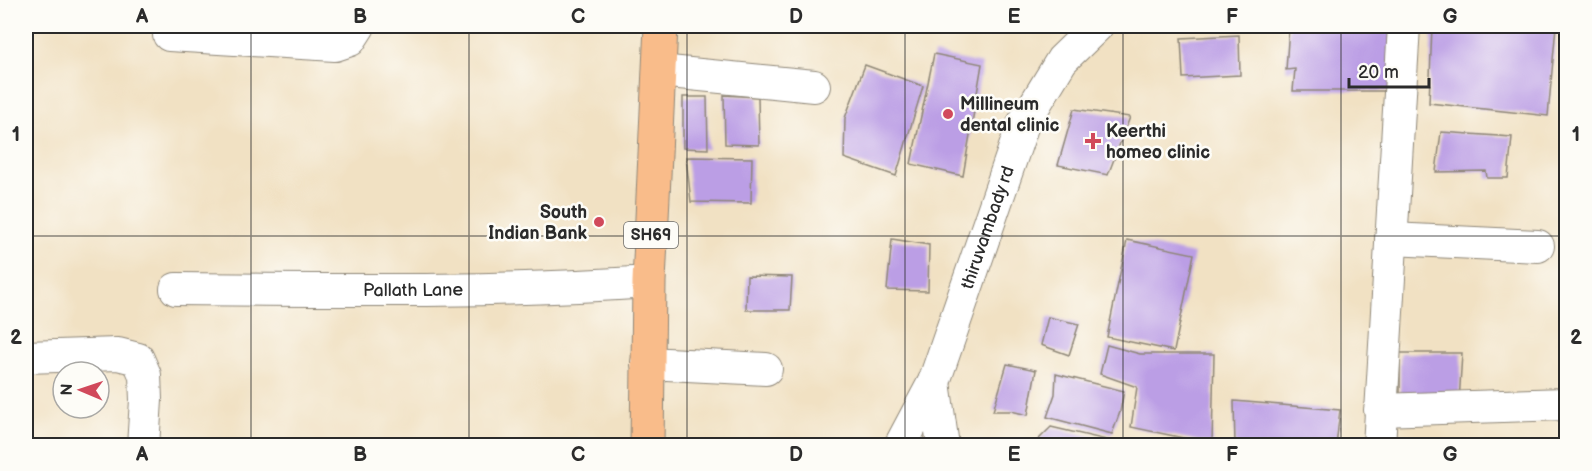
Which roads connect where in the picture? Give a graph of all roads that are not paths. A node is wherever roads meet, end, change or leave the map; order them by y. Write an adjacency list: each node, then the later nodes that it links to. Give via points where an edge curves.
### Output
1 (359, 26): 5 (street, via 350,40 335,45)
2 (661, 26): 6 (main road, SH69)
3 (1097, 26): 15 (street, thiruvambady rd, via 1062,60 1023,124)
4 (1404, 26): 8 (street)
5 (169, 35)
6 (659, 71): 7 (street); 10 (main road, SH69)
7 (814, 86)
8 (1391, 239): 9 (street); 17 (street)
9 (1538, 246)
10 (649, 282): 11 (street, Pallath Lane, via 374,290); 13 (main road, SH69)
11 (176, 289)
12 (26, 357): 18 (street, via 118,354 138,359 145,375)
13 (647, 363): 14 (street); 19 (main road, SH69)
14 (766, 369)
15 (934, 382): 20 (street, thiruvambady rd); 21 (street)
16 (1566, 404): 17 (street)
17 (1380, 410): 22 (street)
18 (143, 446)
19 (647, 446)
20 (900, 446)
21 (943, 446)
22 (1379, 446)

